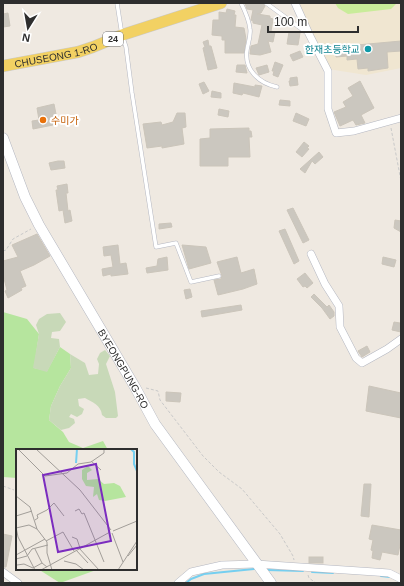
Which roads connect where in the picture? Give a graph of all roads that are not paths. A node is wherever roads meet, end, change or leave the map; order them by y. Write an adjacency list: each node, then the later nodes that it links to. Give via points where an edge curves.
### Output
1 (117, 3): 7 (lane)
2 (221, 3): 7 (main road, CHUSEONG 1-RO / 24)
3 (241, 3): 9 (lane, via 250,28 247,52 249,66 253,75 261,82)
4 (266, 3): 6 (lane)
5 (295, 3): 6 (street)
6 (309, 34): 10 (street, via 328,71 328,109 336,133 354,131)
7 (122, 35): 8 (main road, CHUSEONG 1-RO / 24, via 78,52); 13 (lane, via 126,47 156,246 176,243 191,282)
8 (3, 66)
9 (276, 87)
10 (401, 118)
11 (3, 138): 15 (main road, BYEONGPUNG-RO, via 25,197 39,225 155,424)
12 (311, 254): 14 (street, via 339,306 340,327 356,358 362,363 387,350)
13 (219, 276)
14 (401, 339)
15 (256, 564): 17 (street, via 389,573); 19 (street, via 222,566 191,572); 20 (main road, BYEONGPUNG-RO)
16 (3, 572): 18 (street)
17 (401, 578)
18 (18, 583)
19 (178, 583)
20 (271, 583)

